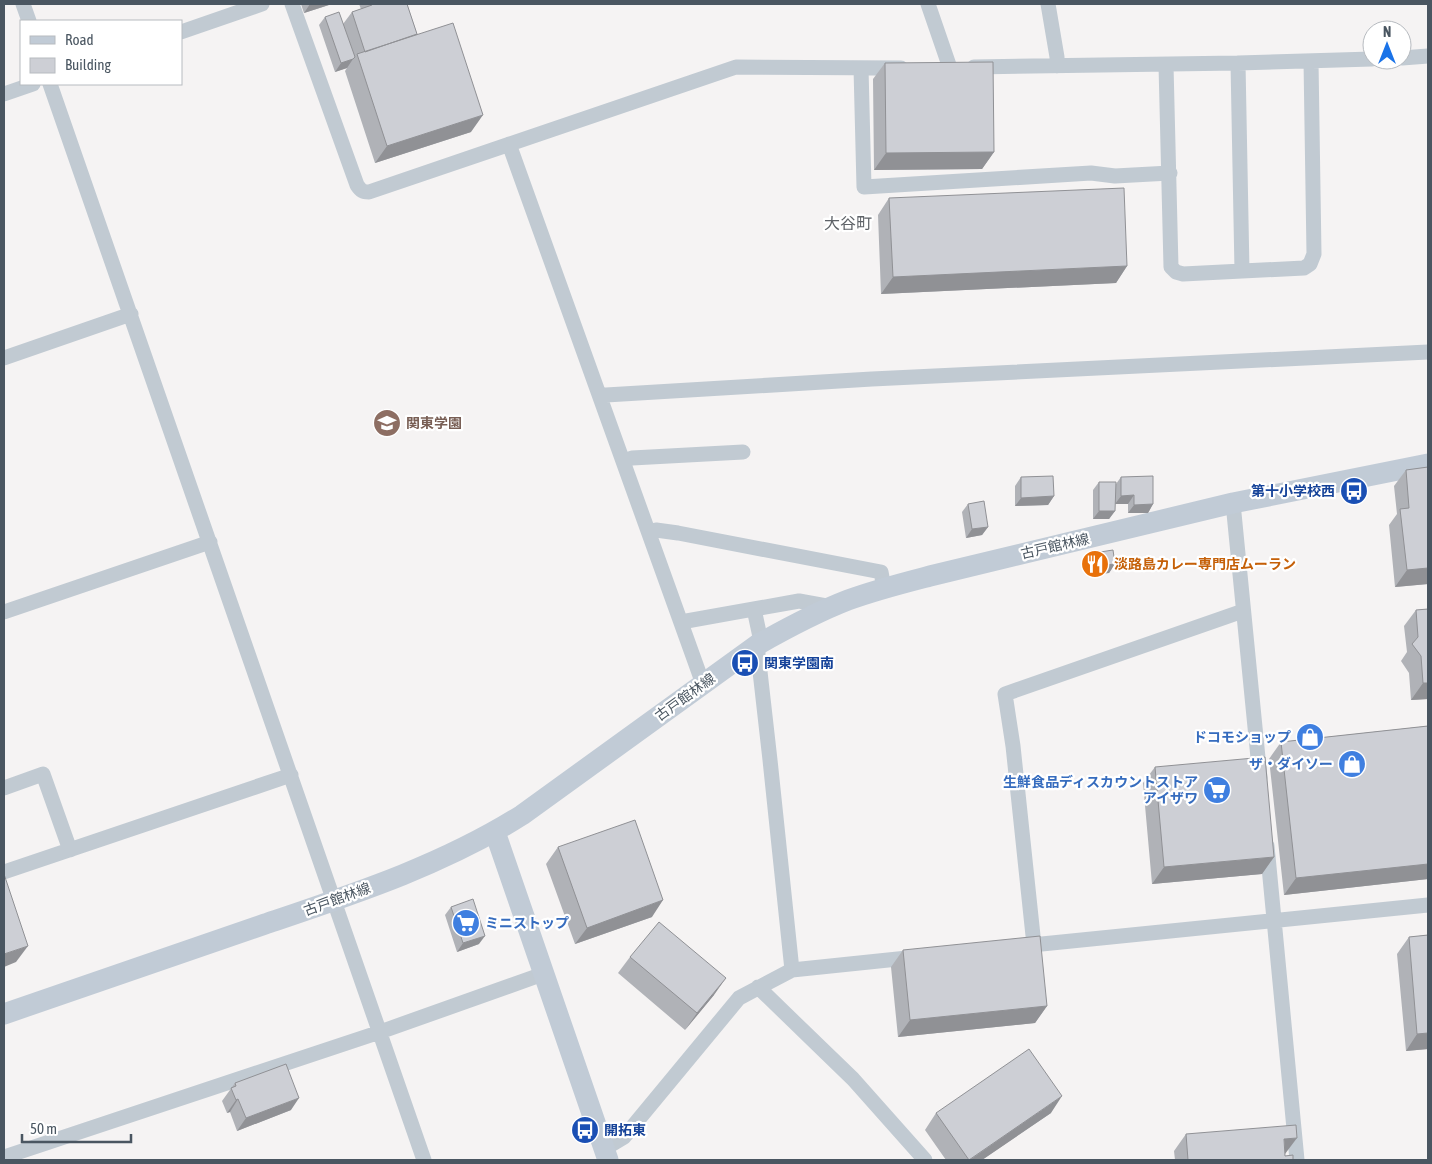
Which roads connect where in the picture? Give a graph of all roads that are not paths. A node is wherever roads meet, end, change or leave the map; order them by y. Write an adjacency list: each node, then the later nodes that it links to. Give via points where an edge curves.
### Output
1 (23, 4): 6 (street)
2 (262, 4): 7 (street)
3 (292, 4): 20 (street, via 360,190 369,192)
4 (928, 4): 16 (street)
5 (1048, 4): 14 (street)
6 (29, 20)
7 (182, 32)
8 (1428, 56): 9 (street)
9 (1412, 57)
10 (1362, 60): 11 (street)
11 (1312, 61): 12 (street); 22 (street, via 1314,254 1310,264 1304,268)
12 (1238, 64): 13 (street); 22 (street)
13 (1166, 65): 14 (street); 21 (street)
14 (1057, 66): 16 (street)
15 (861, 68): 16 (street); 20 (street, via 736,67); 21 (street, via 864,187 1091,173 1115,176)
16 (950, 68)
17 (30, 85): 19 (street)
18 (50, 85): 23 (street)
19 (4, 94)
20 (509, 144): 26 (street)
21 (1170, 173): 22 (street, via 1171,267 1183,274)
22 (1242, 271)
23 (131, 314): 25 (street); 32 (street)
24 (1428, 352): 26 (street)
25 (4, 358)
26 (600, 396): 28 (street)
27 (743, 452): 28 (street)
28 (623, 461): 31 (street)
29 (1428, 464): 30 (main road, 古戸館林線)
30 (1233, 503): 33 (main road, 古戸館林線); 36 (street)
31 (649, 533): 33 (street, via 656,530 678,533 881,572); 38 (street)
32 (210, 542): 37 (street); 41 (street)
33 (884, 588): 34 (main road, 古戸館林線)
34 (832, 607): 35 (street, via 799,601); 39 (main road, 古戸館林線)
35 (754, 609): 38 (street); 39 (street, via 760,637)
36 (1244, 610): 43 (street); 51 (street, via 1005,694)
37 (4, 612)
38 (681, 622): 40 (street)
39 (757, 645): 40 (main road, 古戸館林線); 54 (street)
40 (703, 684): 44 (main road, 古戸館林線)
41 (291, 775): 46 (street); 48 (street)
42 (4, 788): 46 (street, via 43,774)
43 (1262, 794)
44 (494, 832): 48 (main road, 古戸館林線, via 415,870); 55 (main road)
45 (1266, 833): 50 (street)
46 (70, 850): 47 (street)
47 (4, 872)
48 (334, 901): 57 (main road, 古戸館林線); 58 (street)
49 (1428, 905): 50 (street)
50 (1274, 920): 51 (street); 63 (street)
51 (1034, 945): 52 (street)
52 (1005, 948)
53 (928, 956): 54 (street)
54 (792, 970): 56 (street)
55 (543, 974): 58 (street); 59 (main road)
56 (758, 987): 59 (street, via 739,998 624,1137); 62 (street, via 853,1079)
57 (4, 1014)
58 (380, 1032): 60 (street); 61 (street)
59 (606, 1154)
60 (4, 1156)
61 (424, 1160)
62 (925, 1160)
63 (1297, 1160)

